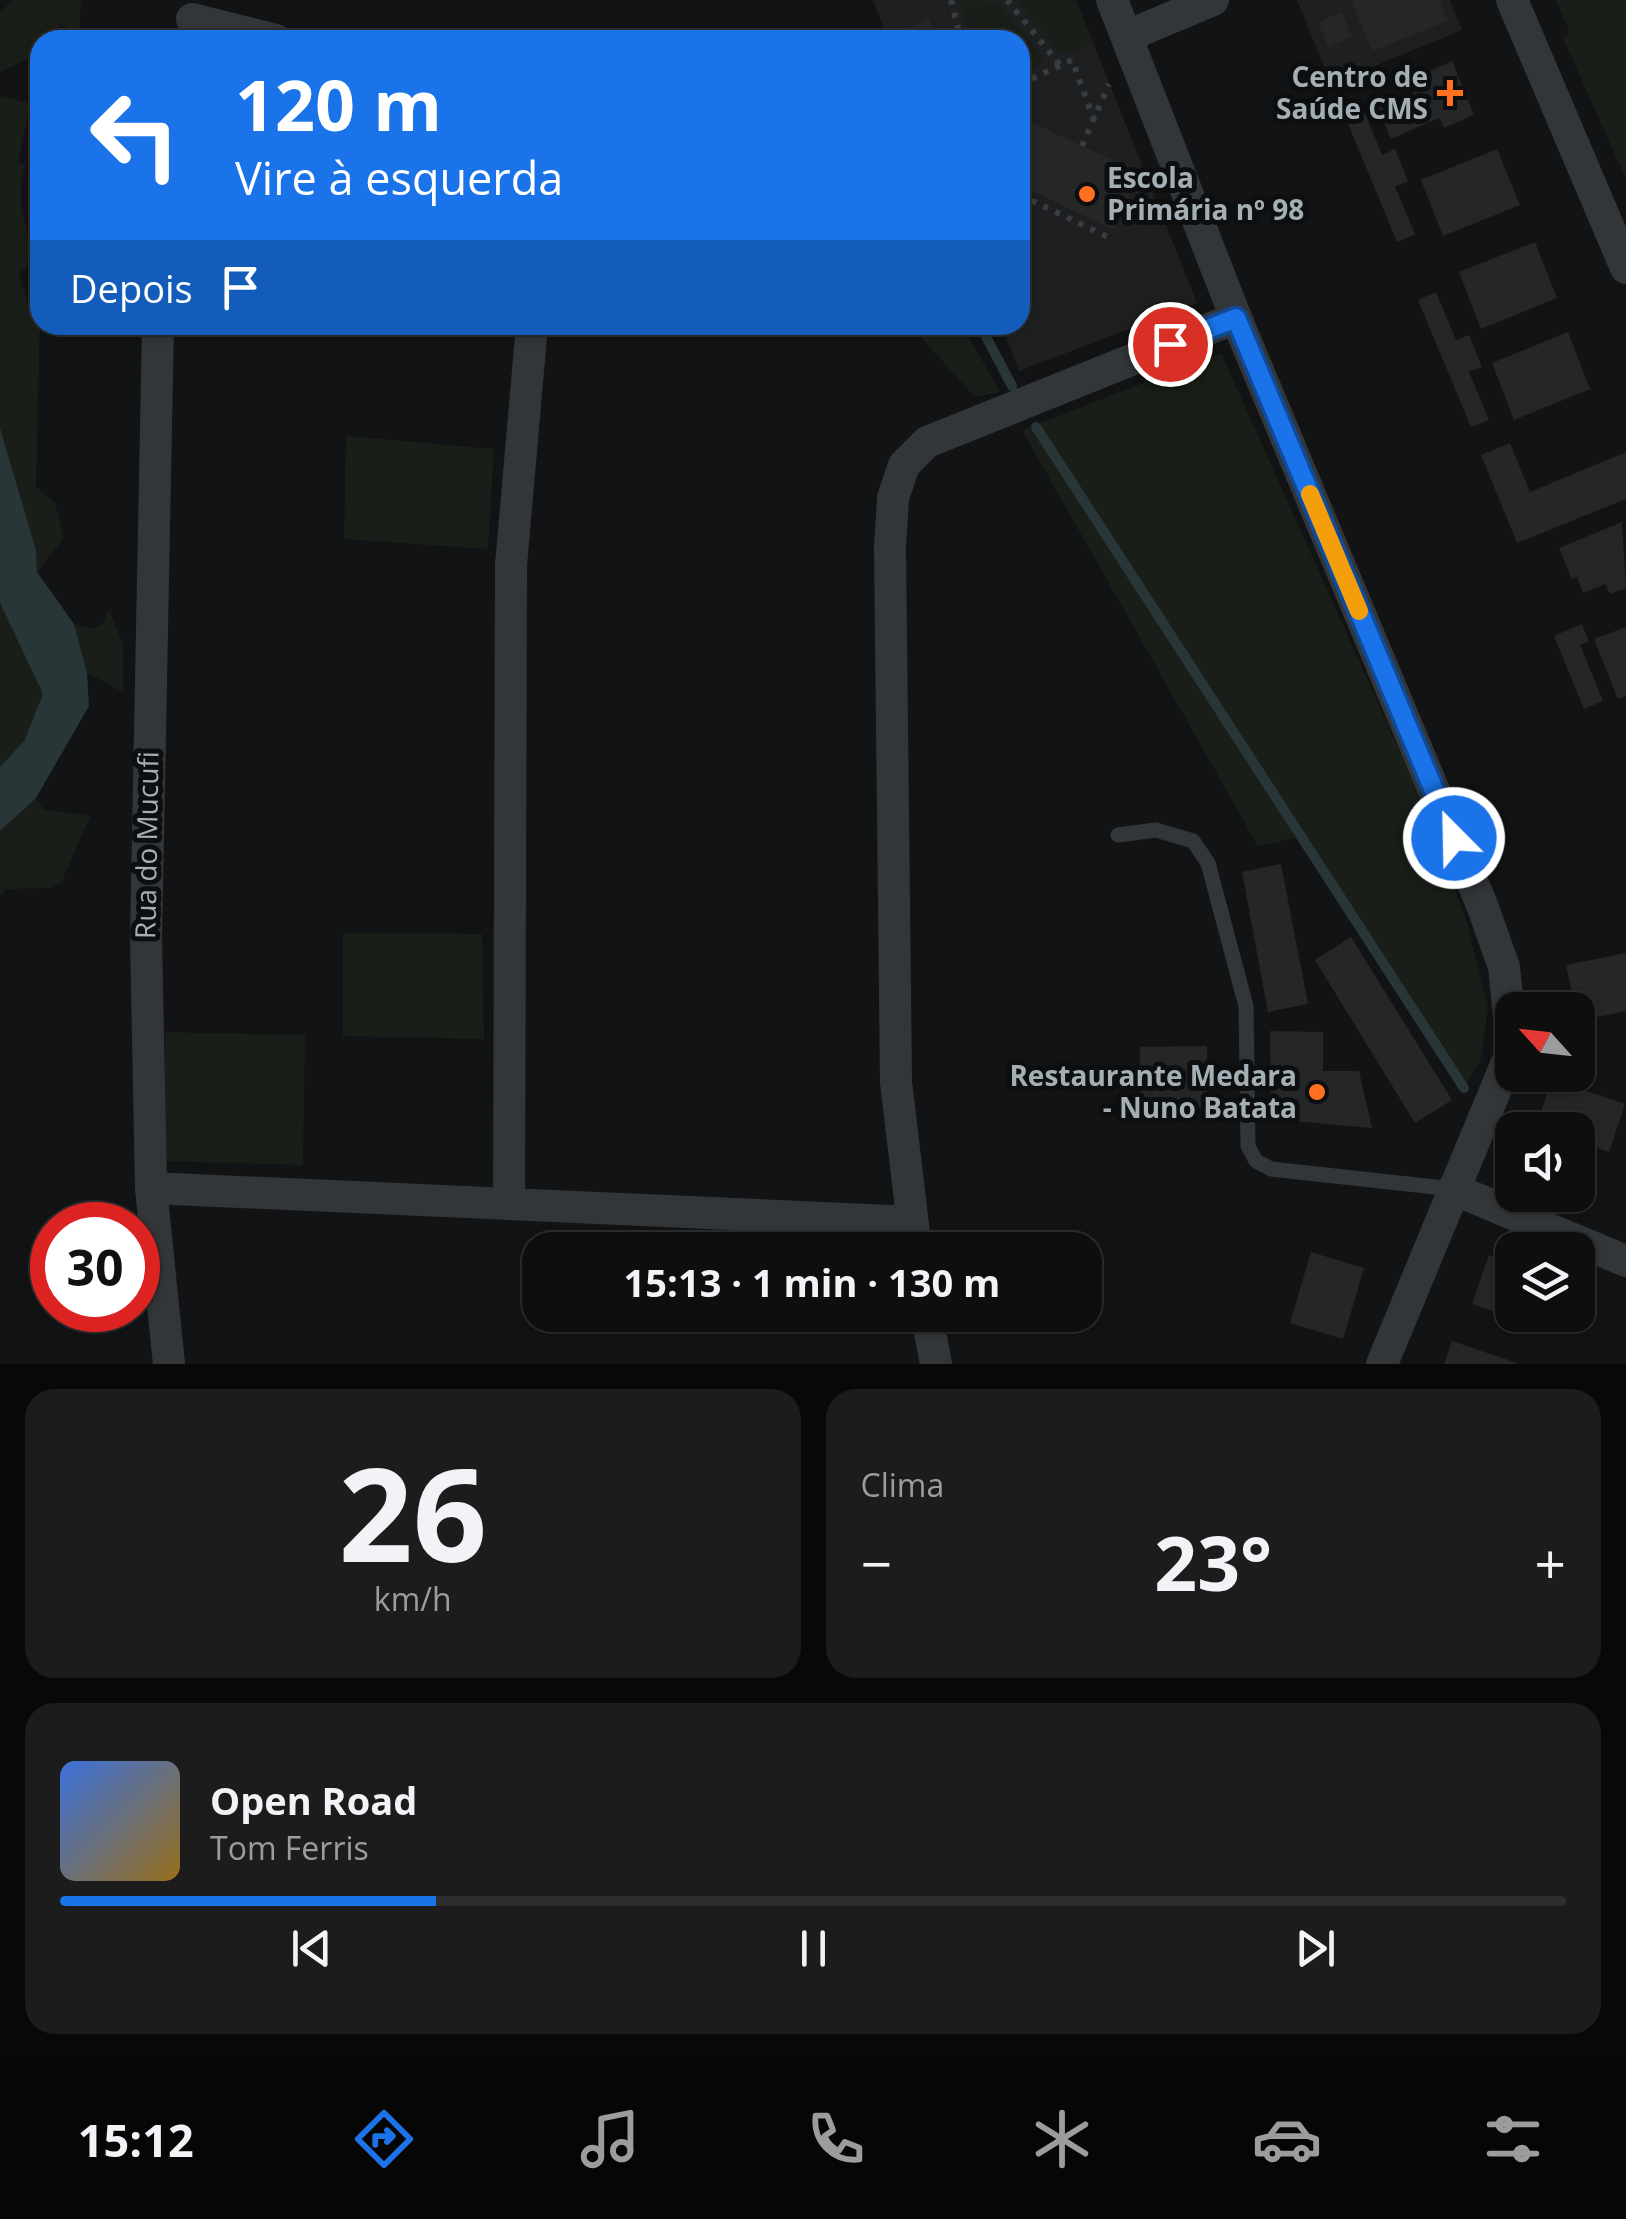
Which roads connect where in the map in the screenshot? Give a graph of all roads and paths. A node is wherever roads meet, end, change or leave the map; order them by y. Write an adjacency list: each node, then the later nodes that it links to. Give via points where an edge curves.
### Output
1 (951, 0): 8 (path)
2 (1006, 0): 10 (path)
3 (1112, 0): 9 (street)
4 (1213, 0): 9 (street)
5 (1512, 0): 17 (street)
6 (192, 20): 7 (street)
7 (234, 30)
8 (958, 30)
9 (1127, 36): 18 (street)
10 (1060, 66): 11 (path); 13 (path, via 1072,60)
11 (1030, 80)
12 (1110, 84): 13 (path)
13 (1094, 120): 14 (path)
14 (1082, 146)
15 (1030, 201): 16 (path)
16 (1108, 237)
17 (1626, 268)
18 (1236, 318): 22 (street, via 1482,905); 28 (street, via 953,429 904,464 893,498 889,592 896,1082)
19 (158, 335): 24 (street, Rua do Mucufi, via 146,937)
20 (531, 335): 26 (street, via 511,566)
21 (1118, 835): 25 (lane, via 1156,830 1192,841 1208,862 1246,1006 1248,1146 1256,1161 1286,1172)
22 (1506, 992)
23 (1495, 1089): 25 (street)
24 (151, 1188): 26 (street); 31 (street, Rua do Mucufi)
25 (1453, 1189): 29 (street); 33 (street)
26 (509, 1204): 27 (street)
27 (863, 1232)
28 (914, 1232)
29 (1626, 1261)
30 (930, 1332): 32 (street)
31 (168, 1364)
32 (936, 1364)
33 (1382, 1364)

